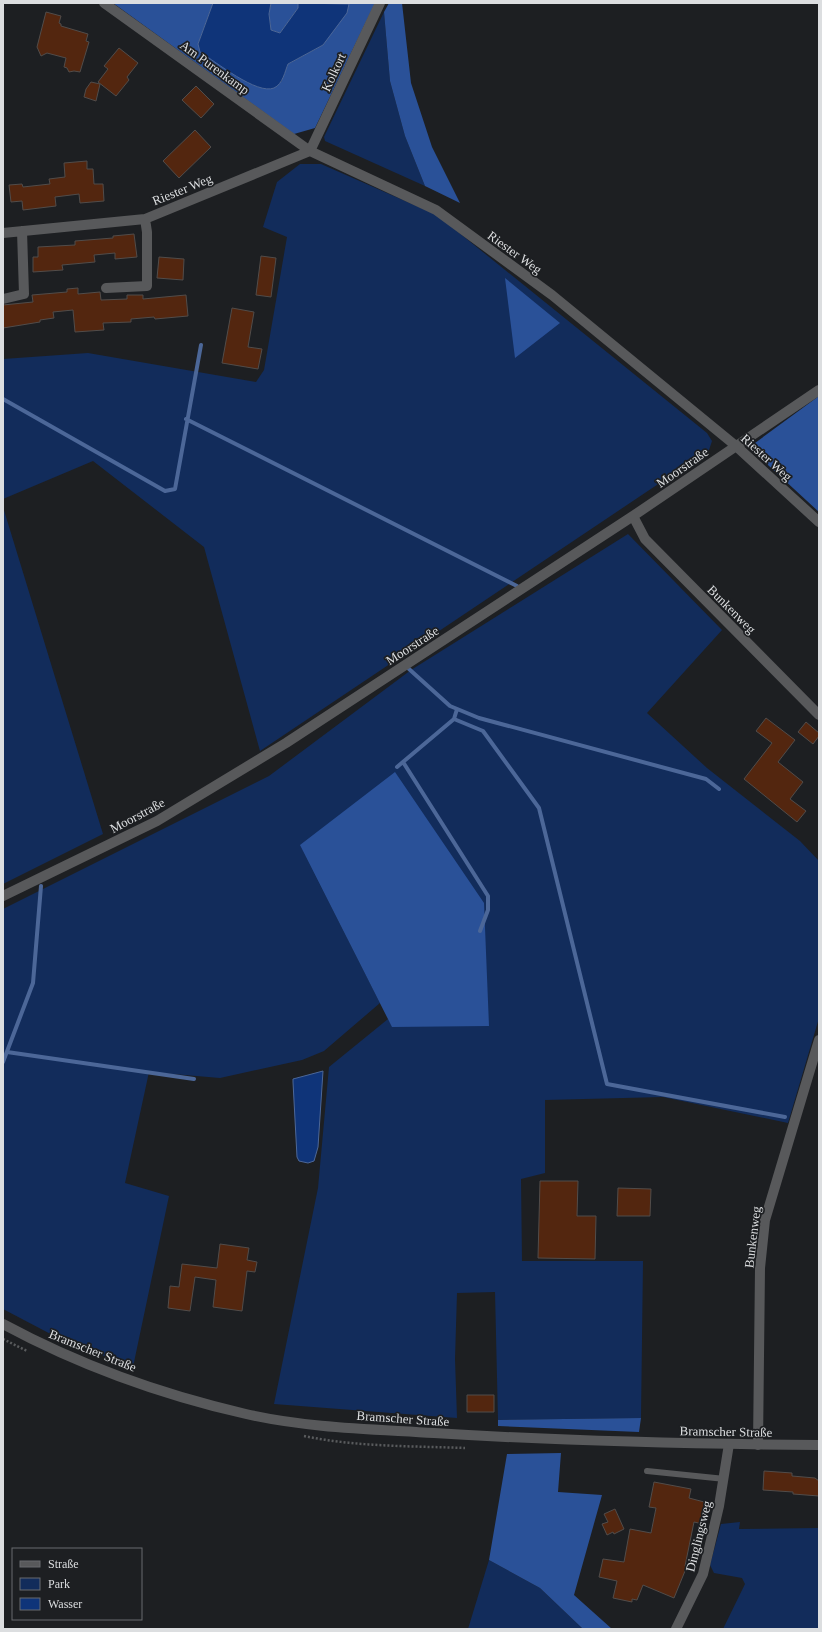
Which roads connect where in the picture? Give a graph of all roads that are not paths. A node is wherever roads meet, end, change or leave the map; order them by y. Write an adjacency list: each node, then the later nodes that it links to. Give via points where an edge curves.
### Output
1 (104, 3): 3 (street, Am Purenkamp)
2 (380, 3): 3 (street, Kolkort)
3 (310, 151): 4 (street, Riester Weg); 10 (street, Riester Weg, via 436,210 552,295)
4 (145, 218): 5 (street, Riester Weg); 7 (street, Riester Weg, via 147,286)
5 (22, 231): 6 (street, Riester Weg); 8 (street, via 24,294)
6 (3, 233)
7 (106, 288)
8 (3, 299)
9 (819, 390): 10 (street, Moorstraße)
10 (736, 446): 11 (street, Moorstraße); 12 (street, Riester Weg)
11 (633, 516): 13 (street, Bunkenweg, via 645,540); 14 (street, Moorstraße, via 286,743 158,821)
12 (819, 522)
13 (819, 715)
14 (3, 896)
15 (819, 1040): 18 (street, Bunkenweg, via 765,1220 760,1268)
16 (3, 1324): 17 (street, Bramscher Straße, via 102,1370 175,1395 247,1414 319,1425 464,1435)
17 (729, 1444): 18 (street, Bramscher Straße); 21 (street, Dinglingsweg)
18 (758, 1445): 19 (street, Bramscher Straße)
19 (819, 1445)
20 (647, 1471): 21 (lane)
21 (725, 1479): 22 (street, Dinglingsweg, via 703,1574)
22 (676, 1629)

